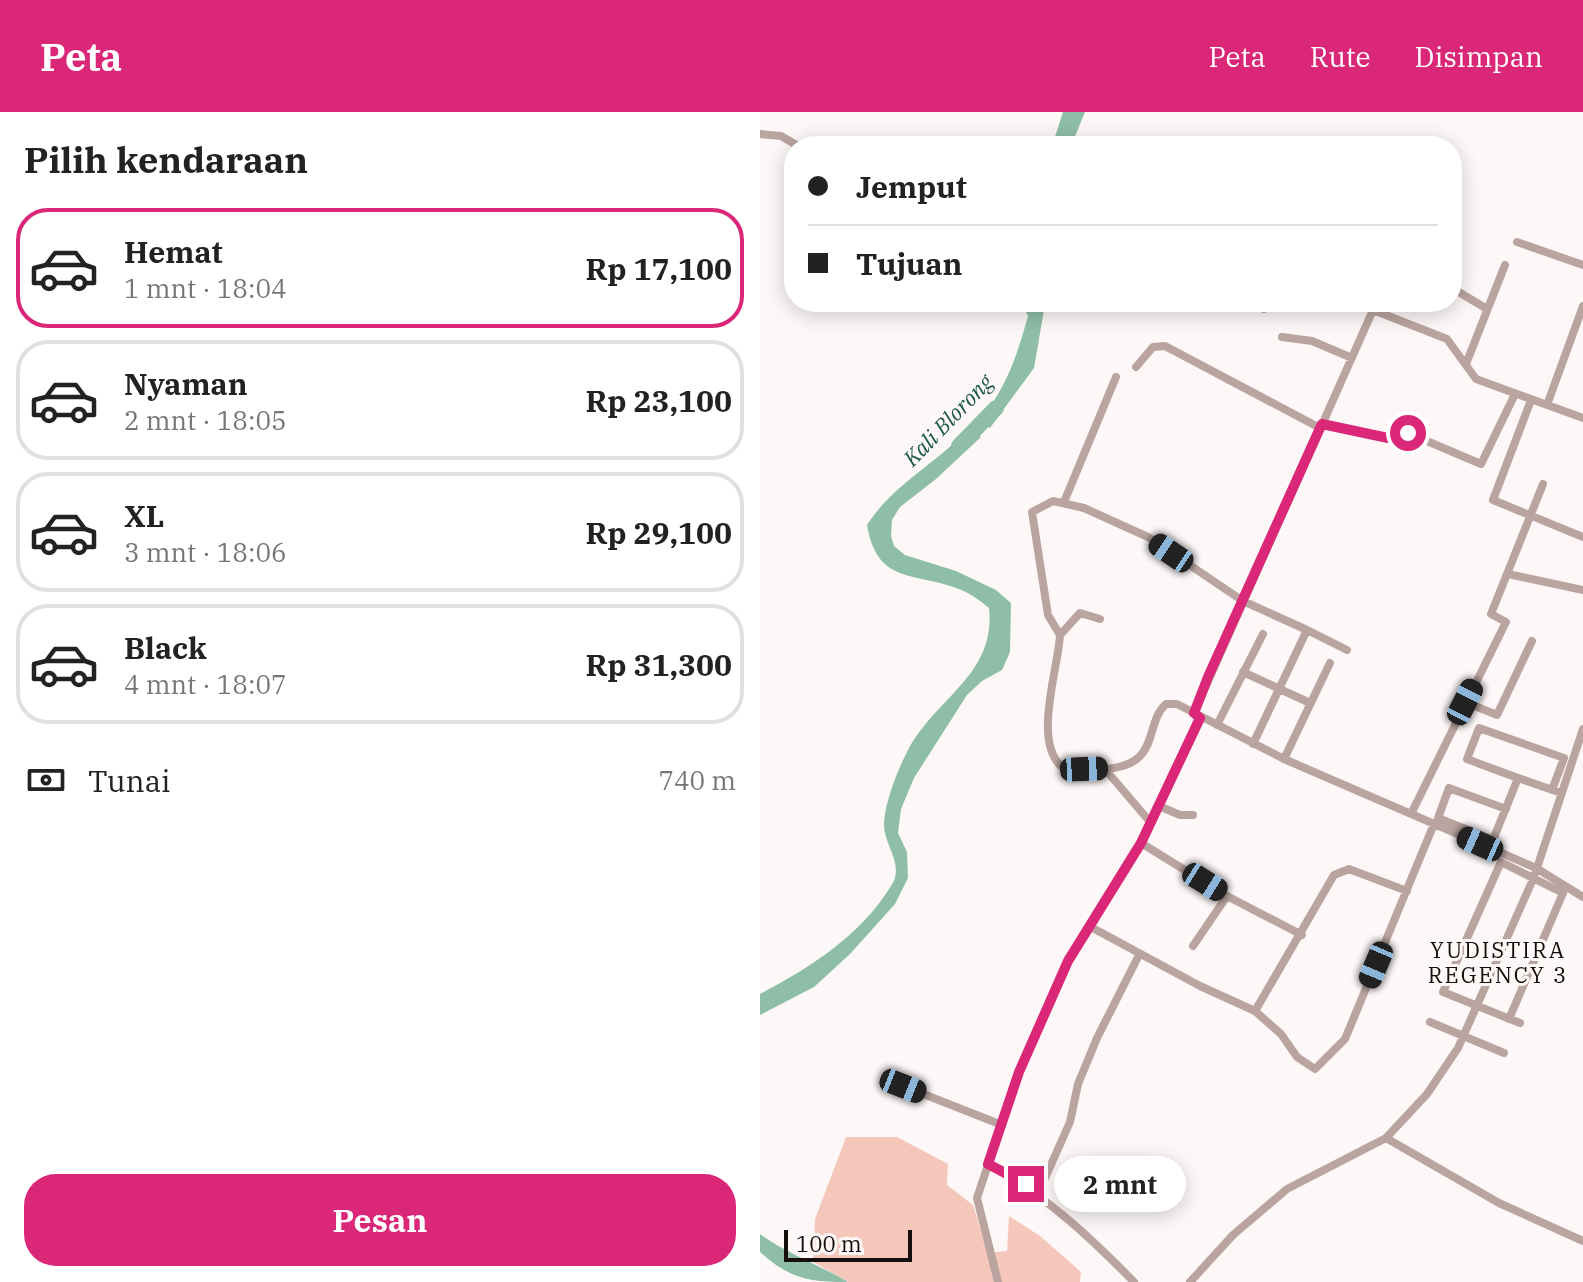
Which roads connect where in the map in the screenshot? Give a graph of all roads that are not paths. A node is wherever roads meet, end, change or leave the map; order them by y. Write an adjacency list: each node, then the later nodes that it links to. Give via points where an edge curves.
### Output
1 (760, 134): 2 (street)
2 (784, 138)
3 (1517, 242): 5 (street)
4 (1505, 265): 8 (street)
5 (1583, 265)
6 (1462, 294): 8 (street)
7 (1583, 306): 18 (street)
8 (1487, 309): 13 (street)
9 (1371, 312): 12 (street)
10 (1387, 312): 13 (street, via 1447,339)
11 (1282, 337): 12 (street, via 1312,341)
12 (1352, 358): 20 (street)
13 (1466, 364): 16 (street, via 1476,379)
14 (1136, 367): 20 (street, via 1153,347 1165,346)
15 (1116, 377): 22 (street)
16 (1515, 394): 17 (street); 20 (street, via 1481,464 1408,433 1388,438)
17 (1531, 400): 18 (street); 23 (street, via 1493,497 1500,505)
18 (1547, 405): 19 (street)
19 (1583, 418)
20 (1321, 426): 27 (street)
21 (1543, 484): 23 (street)
22 (1064, 502): 27 (street, via 1148,537); 31 (street, via 1053,501 1032,512 1048,615)
23 (1530, 514): 24 (street); 25 (street)
24 (1583, 537)
25 (1508, 574): 26 (street); 37 (street, via 1491,614 1506,622)
26 (1583, 590)
27 (1243, 601): 29 (street); 39 (street)
28 (1100, 619): 31 (street, via 1080,613)
29 (1307, 630): 33 (street); 36 (street)
30 (1263, 634): 35 (street)
31 (1060, 635): 44 (street, via 1049,749 1068,769)
32 (1532, 641): 37 (street, via 1497,715)
33 (1347, 650)
34 (1330, 663): 38 (street)
35 (1243, 672): 36 (street); 40 (street)
36 (1278, 688): 38 (street); 42 (street)
37 (1465, 702): 49 (street)
38 (1310, 703): 43 (street)
39 (1197, 716): 40 (street); 44 (street, via 1166,704 1158,711 1142,755); 47 (street)
40 (1217, 725): 42 (street)
41 (1583, 729): 46 (street)
42 (1253, 744): 43 (street)
43 (1284, 759): 49 (street)
44 (1104, 768): 51 (street)
45 (1518, 778): 46 (street); 46 (street, via 1467,759 1479,728 1564,758); 48 (street)
46 (1557, 792): 54 (street)
47 (1159, 806): 50 (street); 51 (street)
48 (1506, 809): 48 (street, via 1493,840 1438,818 1449,788)
49 (1411, 814): 52 (street)
50 (1193, 815)
51 (1151, 823): 53 (street)
52 (1434, 824): 54 (street); 55 (street)
53 (1141, 843): 56 (street); 58 (street)
54 (1534, 873): 57 (street); 62 (street); 62 (street, via 1501,862 1443,992); 64 (street, via 1563,893)
55 (1407, 891): 59 (street, via 1341,870); 63 (street, via 1345,1039 1324,1063 1310,1068)
56 (1227, 896): 59 (street); 60 (street)
57 (1583, 897)
58 (1089, 926): 61 (street); 70 (street, via 1036,1034)
59 (1302, 935): 63 (street)
60 (1193, 946)
61 (1139, 955): 63 (street); 73 (street, via 1097,1038 1078,1084 1070,1122)
62 (1476, 1006): 64 (street); 67 (street)
63 (1255, 1011)
64 (1509, 1019): 66 (street)
65 (1430, 1022): 67 (street)
66 (1520, 1023)
67 (1463, 1036): 68 (street); 71 (street, via 1427,1094)
68 (1504, 1053)
69 (903, 1086): 70 (street)
70 (1002, 1125): 72 (street)
71 (1386, 1138): 74 (street, via 1499,1203); 77 (street, via 1287,1189 1233,1235)
72 (988, 1164): 73 (street); 75 (street, via 977,1198)
73 (1038, 1194): 76 (street)
74 (1583, 1241)
75 (998, 1282)
76 (1134, 1282)
77 (1190, 1282)

